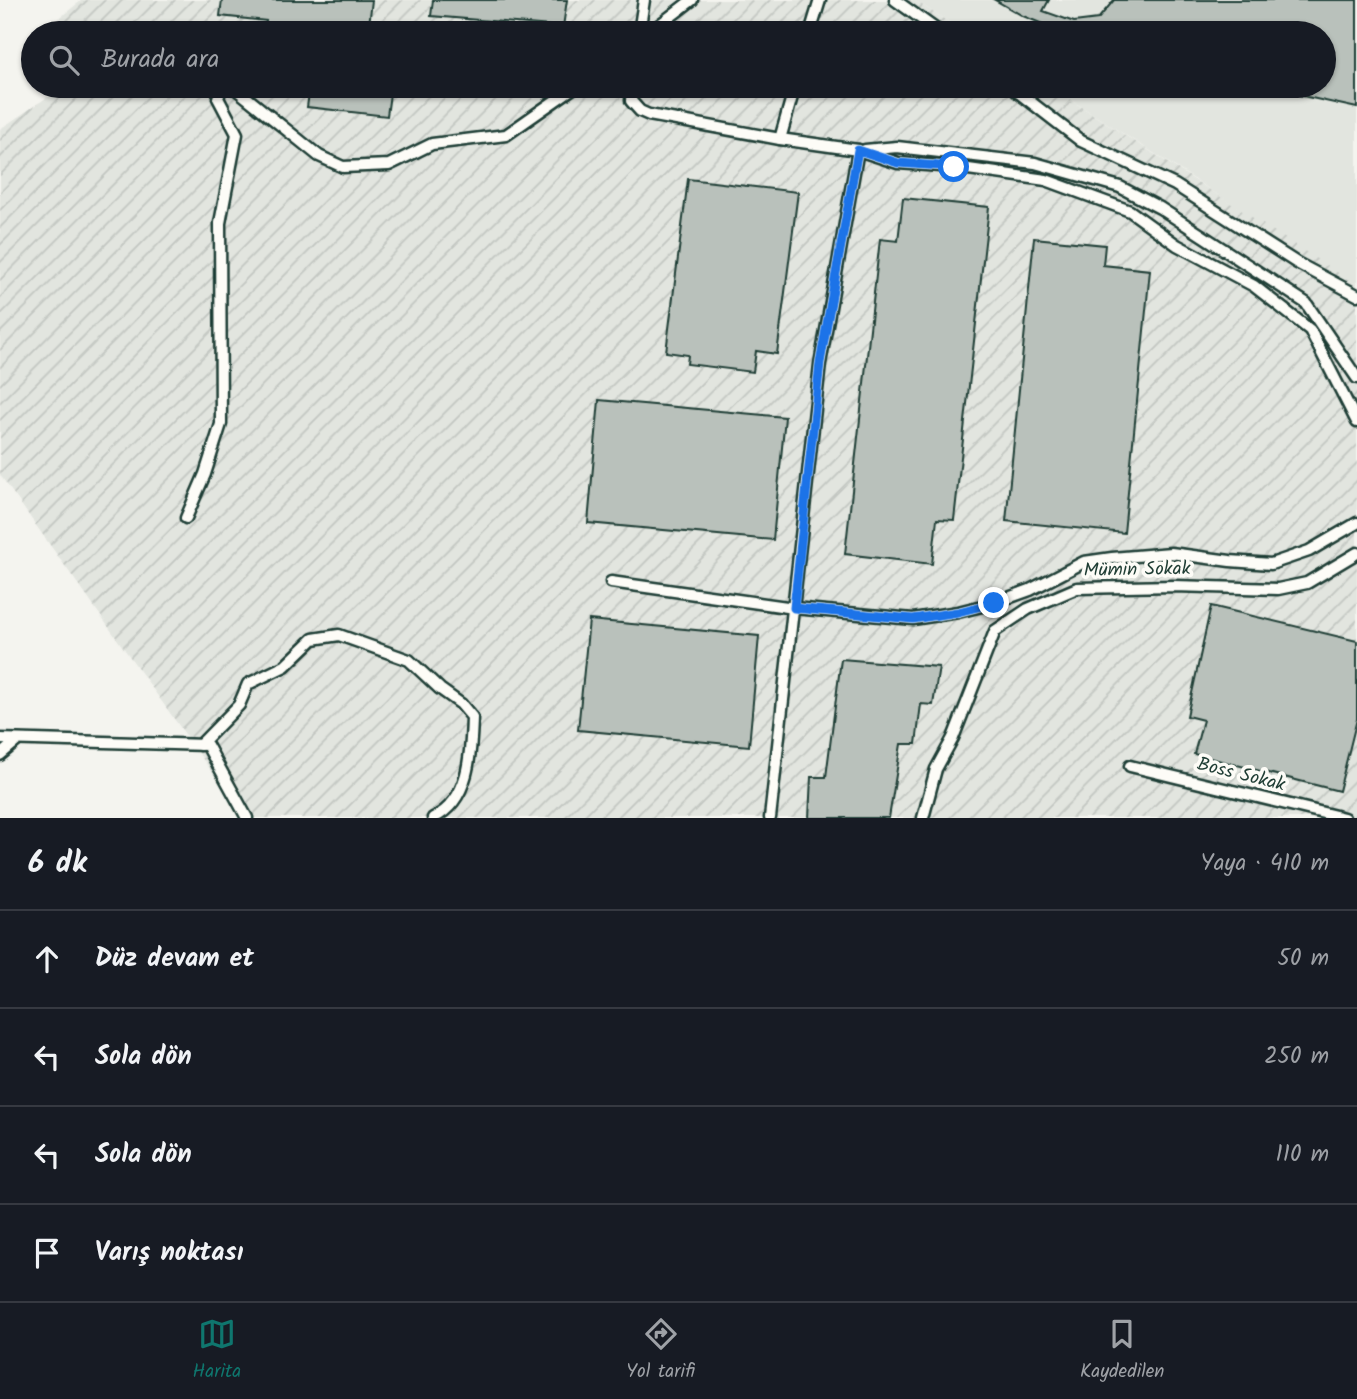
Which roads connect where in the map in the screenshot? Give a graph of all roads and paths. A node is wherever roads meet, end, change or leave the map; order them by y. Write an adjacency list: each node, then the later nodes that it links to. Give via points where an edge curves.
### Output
1 (644, 0): 5 (street)
2 (692, 0): 6 (street)
3 (820, 0): 7 (street)
4 (895, 0): 8 (street)
5 (641, 21)
6 (665, 21)
7 (814, 21)
8 (924, 21)
9 (218, 98): 21 (street, via 237,134 220,223 221,424)
10 (247, 98): 11 (street, via 319,156 343,167 389,165 432,144 506,135)
11 (559, 98)
12 (631, 98): 15 (street, via 649,115)
13 (792, 98): 15 (street)
14 (1025, 98): 17 (street, via 1081,141 1175,185 1297,263)
15 (780, 139): 16 (street)
16 (858, 150): 18 (street, via 897,148 1035,163 1120,187 1306,303); 19 (street, via 898,163 1046,180 1130,211 1177,245 1254,286 1310,330); 25 (street, via 820,363)
17 (1357, 295)
18 (1357, 378)
19 (1357, 422): 20 (street)
20 (1357, 433)
21 (186, 517)
22 (1357, 523): 25 (street, via 1309,551 1271,564 1171,553 1084,562 994,603 913,619)
23 (1357, 553): 34 (street, Mümin Sokak, via 1307,583 1278,589 1077,588 1028,609 995,631 936,769)
24 (611, 582): 25 (street)
25 (794, 608): 33 (street)
26 (0, 739): 27 (street)
27 (18, 740): 28 (street); 29 (street)
28 (200, 745): 31 (street, via 206,745); 32 (street, via 239,705 248,684 285,666 313,639 339,635 409,660 471,717 469,763 454,801)
29 (0, 755)
30 (1130, 766): 35 (street, Boss Sokak)
31 (247, 818)
32 (433, 818)
33 (770, 818)
34 (923, 818)
35 (1344, 818)

